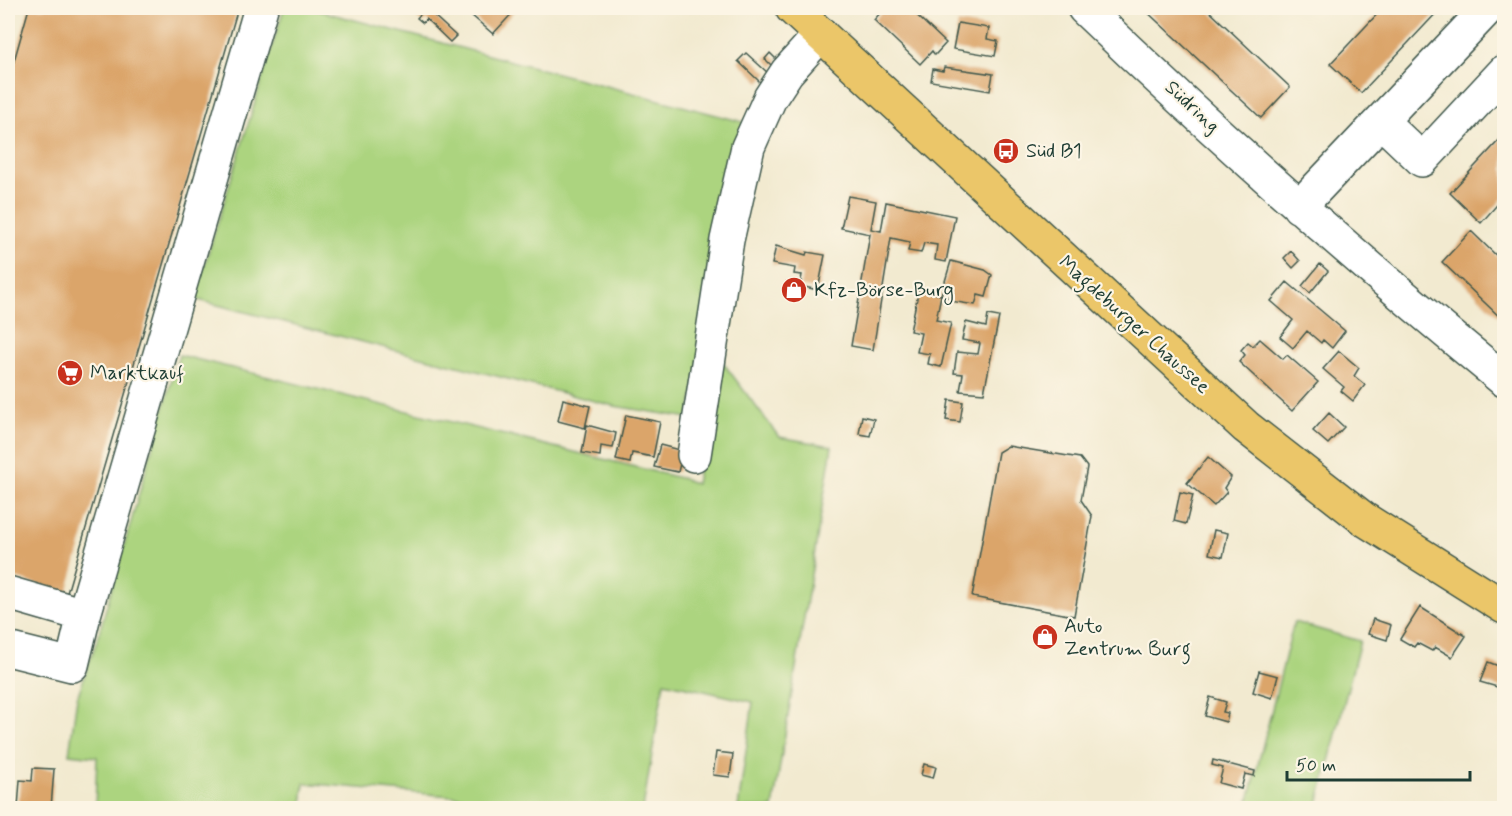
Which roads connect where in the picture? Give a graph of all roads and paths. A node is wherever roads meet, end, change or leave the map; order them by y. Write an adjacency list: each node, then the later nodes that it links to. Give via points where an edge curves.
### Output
1 (261, 8): 13 (street)
2 (792, 8): 5 (main road, Magdeburger Chaussee)
3 (1084, 8): 8 (street, Südring)
4 (1488, 8): 7 (street)
5 (821, 34): 10 (street, via 770,98 748,147 727,240); 12 (main road, Magdeburger Chaussee, via 1246,427 1364,519)
6 (1504, 72): 7 (street, via 1422,160)
7 (1381, 121): 8 (street)
8 (1299, 207): 9 (street, Südring)
9 (1504, 380)
10 (694, 455)
11 (8, 593): 13 (street)
12 (1504, 607)
13 (84, 615): 14 (street, via 72,664)
14 (8, 649)

